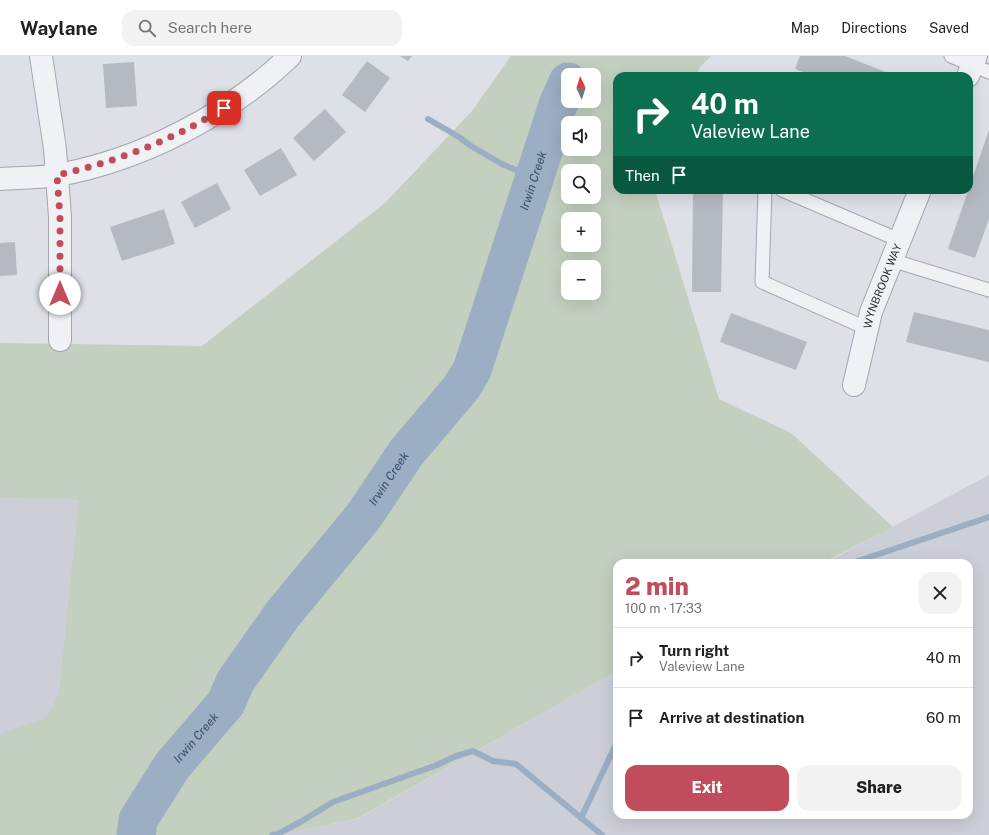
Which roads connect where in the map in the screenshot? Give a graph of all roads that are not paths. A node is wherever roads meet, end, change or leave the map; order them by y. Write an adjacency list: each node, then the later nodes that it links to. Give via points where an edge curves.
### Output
1 (41, 56): 5 (street)
2 (290, 56): 5 (street, via 238,100 211,117 130,154)
3 (950, 56): 4 (lane)
4 (977, 67)
5 (57, 175): 6 (street); 14 (street, via 60,217)
6 (0, 179)
7 (765, 194): 13 (lane, via 762,282)
8 (791, 194): 10 (lane)
9 (918, 194): 10 (street, WYNBROOK WAY)
10 (899, 240): 11 (street, WYNBROOK WAY)
11 (891, 260): 12 (lane); 13 (street, WYNBROOK WAY)
12 (989, 290)
13 (866, 328): 15 (street, WYNBROOK WAY)
14 (60, 340)
15 (854, 385)

